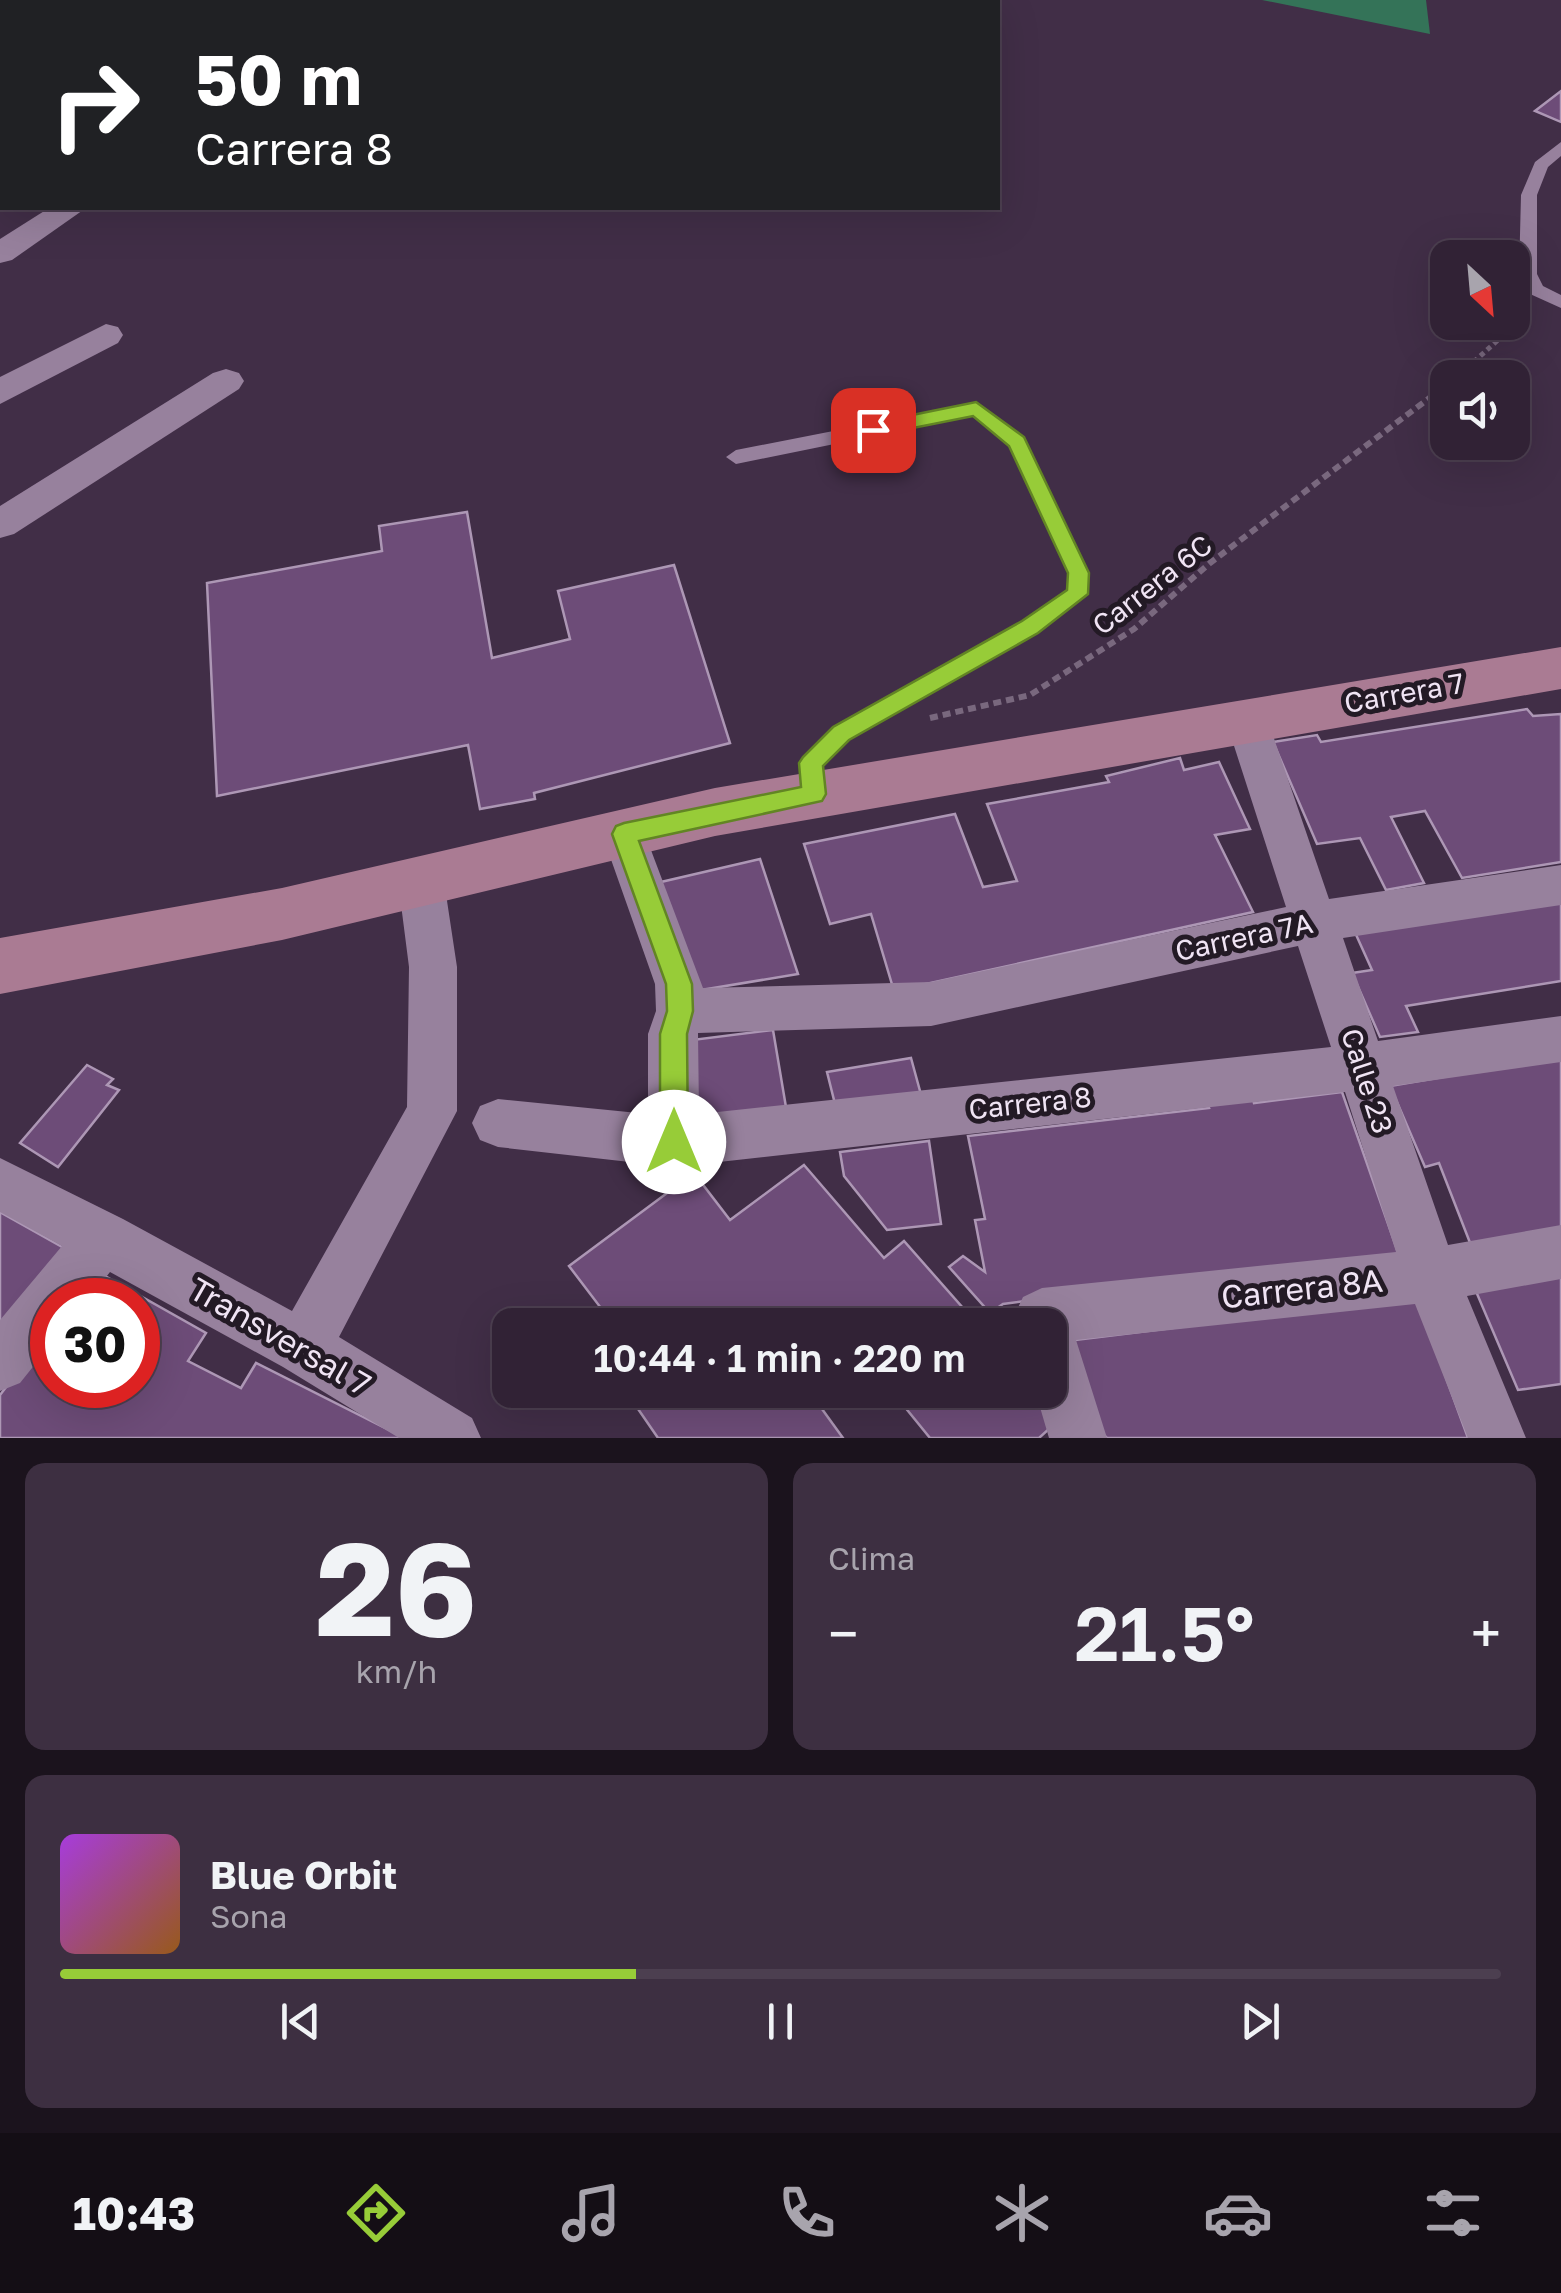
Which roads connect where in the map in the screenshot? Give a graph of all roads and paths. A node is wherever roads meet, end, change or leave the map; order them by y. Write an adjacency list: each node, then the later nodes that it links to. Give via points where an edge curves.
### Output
1 (1561, 147): 4 (lane, via 1541,165 1529,195 1528,274)
2 (67, 210): 3 (street)
3 (0, 253)
4 (1536, 290): 5 (lane); 7 (path, via 1510,330)
5 (1561, 302)
6 (106, 334): 9 (street)
7 (1476, 360)
8 (226, 381): 12 (street)
9 (0, 392)
10 (1430, 398): 14 (path, Carrera 6C, via 1120,639 1030,695)
11 (736, 458): 16 (lane, via 976,409 1017,442 1078,573 1077,594 1030,627 841,733 811,763)
12 (0, 524)
13 (1561, 668): 15 (street, Carrera 7)
14 (926, 718)
15 (1247, 721): 16 (street); 20 (street, Calle 23)
16 (814, 794): 17 (street)
17 (624, 834): 18 (street); 22 (street, via 679,984)
18 (421, 881): 21 (street); 32 (street, via 434,967 432,1111)
19 (1561, 884): 20 (street, Carrera 7A)
20 (1314, 922): 22 (street, Carrera 7A, via 931,1004); 24 (street, Calle 23)
21 (0, 966)
22 (680, 1011): 26 (street)
23 (1561, 1038): 24 (street, Carrera 8)
24 (1362, 1067): 26 (street, Carrera 8); 30 (street, Calle 23)
25 (498, 1122): 26 (street, Carrera 8)
26 (674, 1142)
27 (0, 1184): 28 (street, Transversal 7)
28 (104, 1238): 32 (street, Transversal 7); 33 (street)
29 (1561, 1252): 30 (street, Carrera 8A)
30 (1431, 1275): 31 (street, Carrera 8A); 37 (street, Calle 23)
31 (1067, 1326)
32 (303, 1347): 36 (street, Transversal 7)
33 (0, 1363)
34 (1067, 1407): 35 (street)
35 (1075, 1437)
36 (452, 1438)
37 (1497, 1438)

